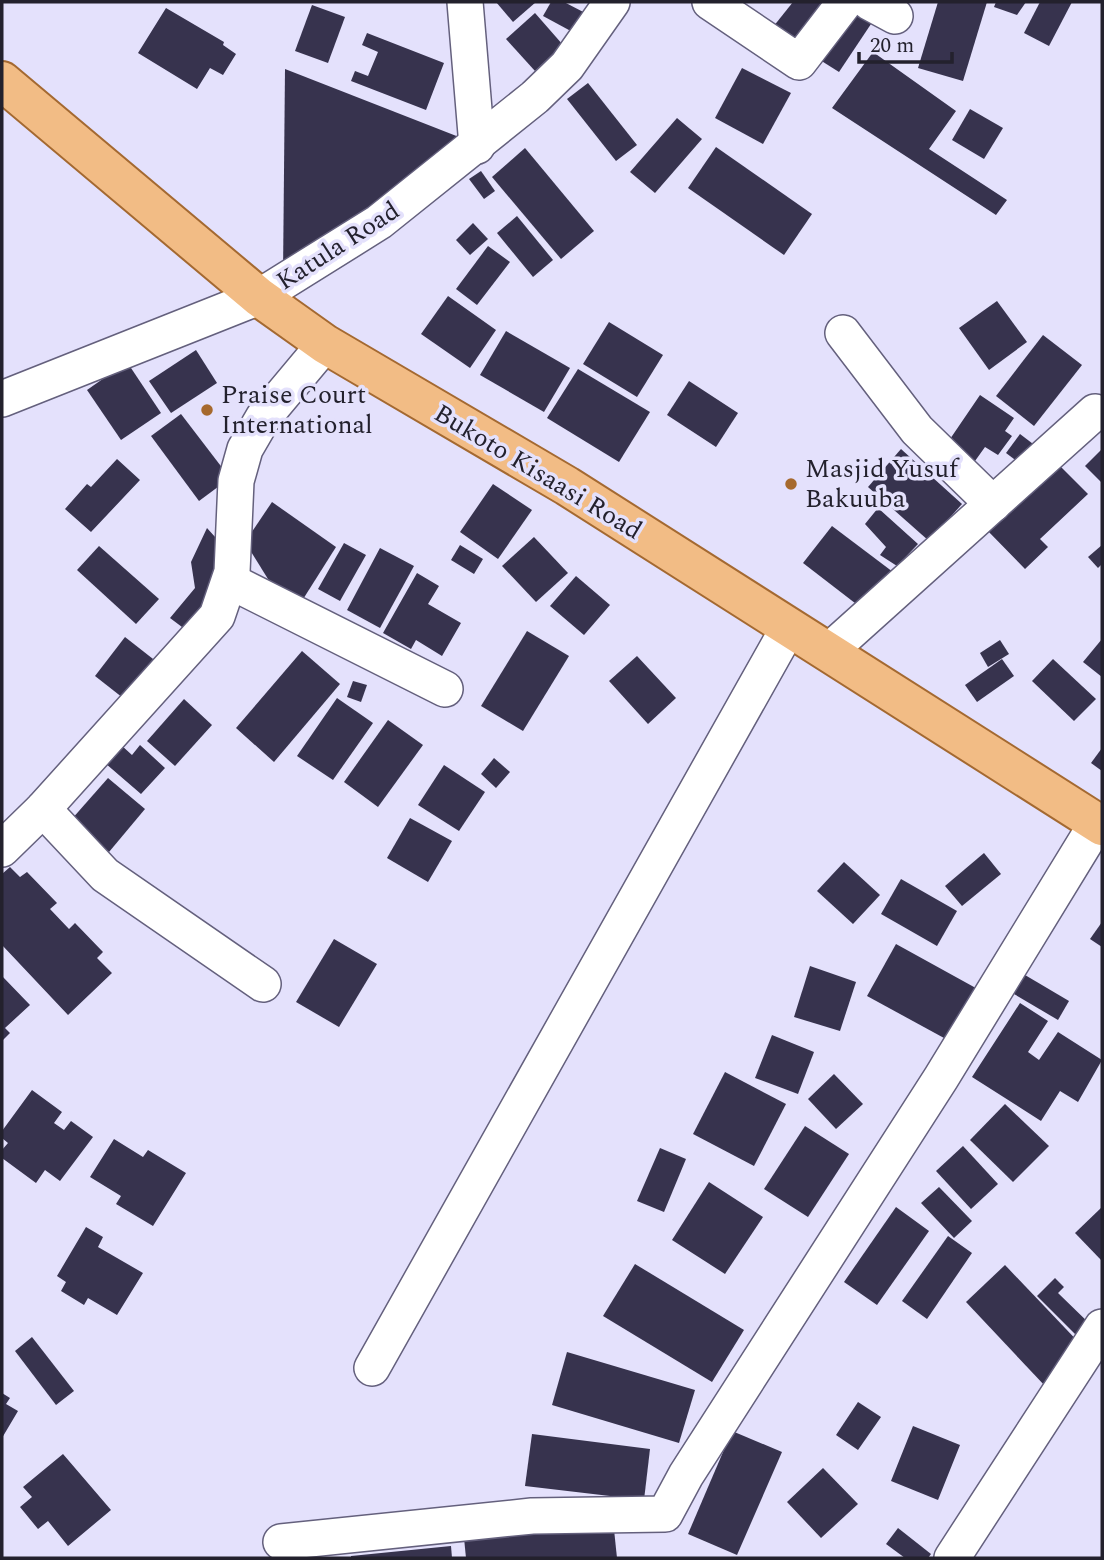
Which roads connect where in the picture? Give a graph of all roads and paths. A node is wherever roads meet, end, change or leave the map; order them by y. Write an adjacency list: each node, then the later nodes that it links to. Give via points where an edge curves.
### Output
1 (465, 2): 6 (street)
2 (612, 2): 6 (street, Katula Road, via 567,66)
3 (710, 2): 4 (street, via 799,62)
4 (845, 2)
5 (2, 80): 7 (main road, Bukoto Kisaasi Road)
6 (477, 146): 7 (street, Katula Road, via 379,222)
7 (259, 297): 9 (main road, Bukoto Kisaasi Road); 10 (street, Katula Road)
8 (843, 333): 12 (street, via 917,430)
9 (325, 344): 13 (street, via 263,418 245,449 236,481); 14 (main road, Bukoto Kisaasi Road, via 567,486)
10 (2, 399)
11 (1095, 412): 12 (street)
12 (993, 504): 15 (street)
13 (230, 582): 16 (street); 17 (street, via 217,616)
14 (789, 627): 15 (main road, Bukoto Kisaasi Road); 22 (street)
15 (828, 652): 18 (main road, Bukoto Kisaasi Road)
16 (445, 689)
17 (43, 809): 19 (street); 20 (street, via 105,875)
18 (1100, 824): 23 (street, via 665,1514 532,1516)
19 (2, 849)
20 (263, 984)
21 (1102, 1327): 24 (street)
22 (372, 1368)
23 (281, 1542)
24 (952, 1558)

